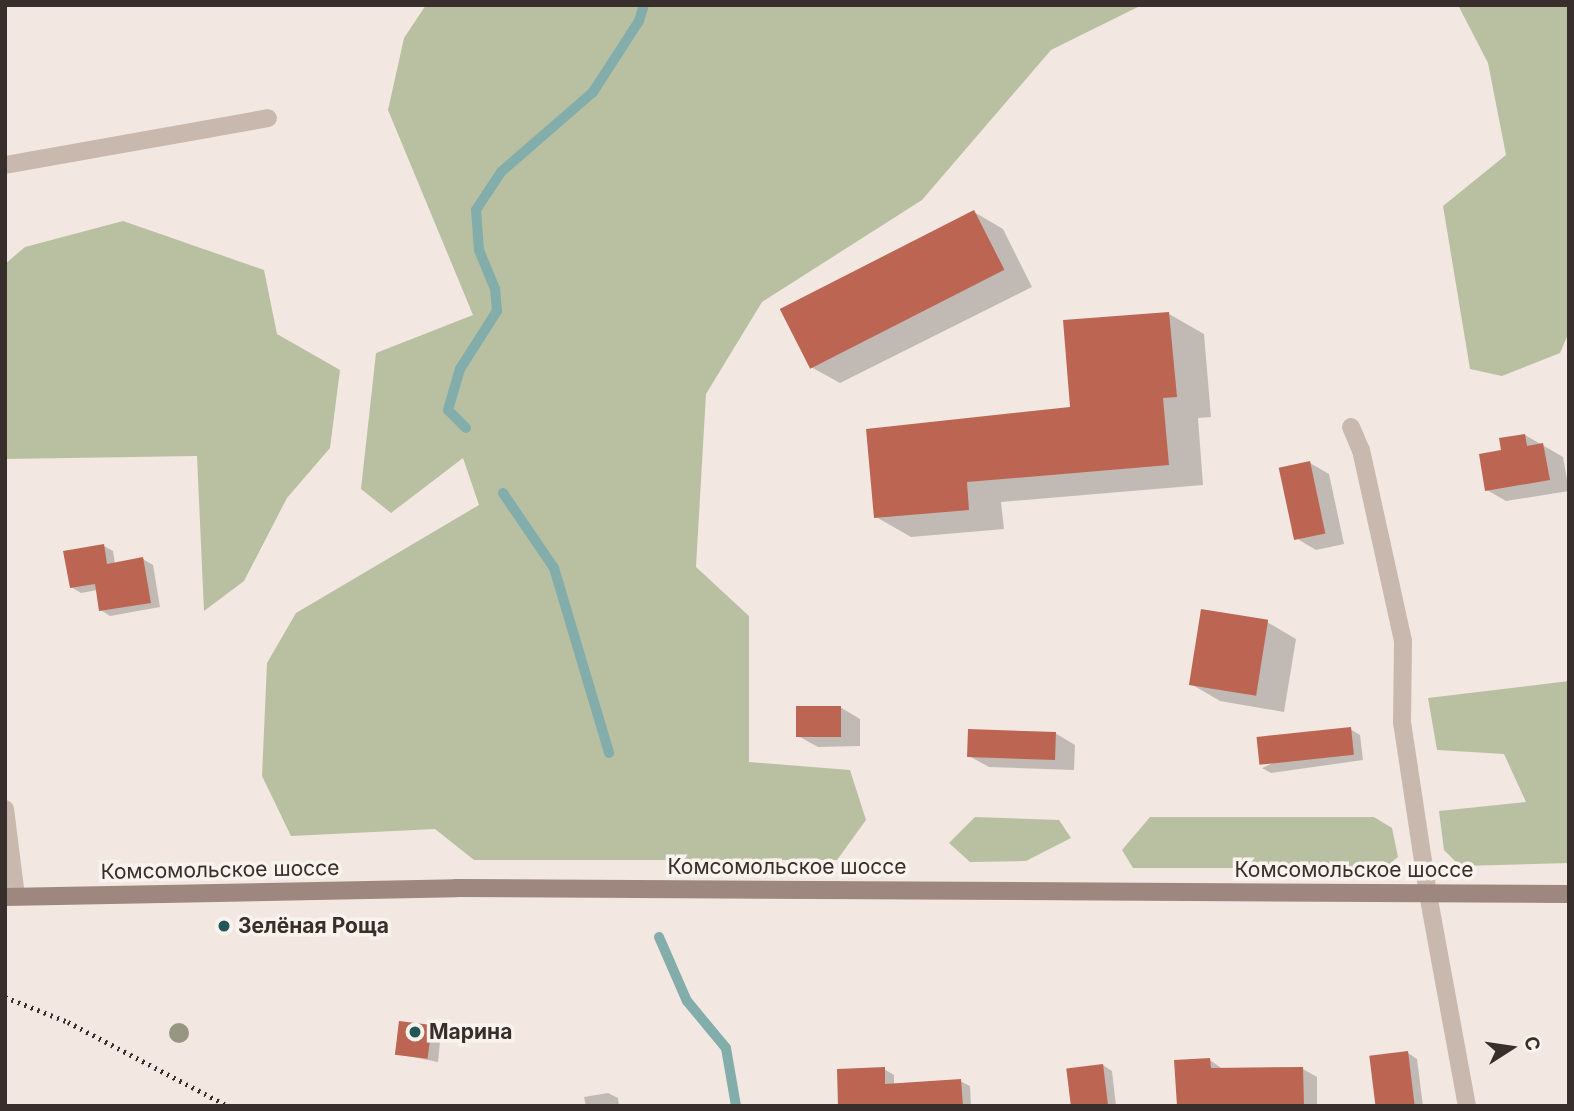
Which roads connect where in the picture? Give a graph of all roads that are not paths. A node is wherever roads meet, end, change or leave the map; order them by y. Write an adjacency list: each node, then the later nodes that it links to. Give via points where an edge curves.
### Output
1 (268, 118): 2 (street)
2 (5, 165)
3 (1351, 428): 5 (street, via 1361,450 1402,641 1402,722)
4 (5, 809): 7 (street)
5 (1428, 894): 6 (main road, Комсомольское шоссе); 7 (main road, Комсомольское шоссе, via 456,888); 8 (street)
6 (1569, 894)
7 (11, 896)
8 (1468, 1106)

